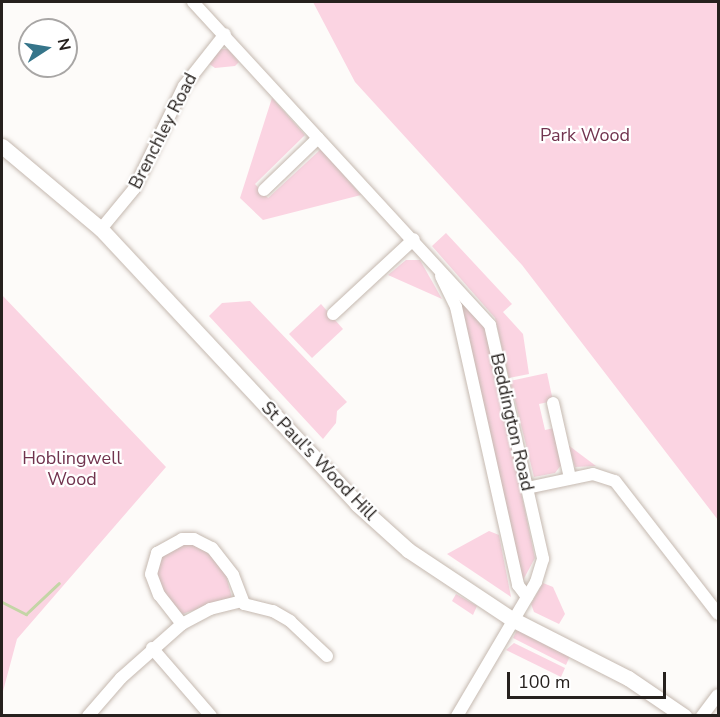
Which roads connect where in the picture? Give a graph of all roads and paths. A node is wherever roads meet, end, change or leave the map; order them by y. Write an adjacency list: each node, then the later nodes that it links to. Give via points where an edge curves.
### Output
1 (193, 2): 2 (street, Beddington Road)
2 (225, 34): 3 (street, Beddington Road); 6 (street, Brenchley Road, via 184,86 134,189)
3 (318, 138): 5 (street); 7 (street, Beddington Road)
4 (2, 146): 6 (street, St Paul's Wood Hill)
5 (264, 190)
6 (101, 229): 16 (street, St Paul's Wood Hill, via 357,504 408,550)
7 (414, 239): 8 (street, Beddington Road); 9 (street)
8 (435, 264): 12 (street, Beddington Road, via 490,325); 13 (street, Beddington Road, via 456,307 518,585)
9 (333, 314)
10 (553, 403): 11 (street)
11 (570, 478): 12 (street); 15 (street, via 599,475 620,485)
12 (527, 488): 13 (street, Beddington Road, via 543,559 540,574)
13 (527, 597): 16 (street, Beddington Road)
14 (241, 601): 17 (street, via 210,609); 17 (street, via 233,575 212,548 194,539 182,539 157,553 151,574 159,595); 19 (street, via 290,621)
15 (718, 614)
16 (512, 619): 23 (street, Beddington Road); 24 (street, St Paul's Wood Hill, via 628,678)
17 (182, 624): 18 (street)
18 (152, 648): 21 (street); 22 (street)
19 (327, 656)
20 (718, 695): 25 (street)
21 (88, 716)
22 (211, 716)
23 (457, 716)
24 (684, 716)
25 (702, 716)

